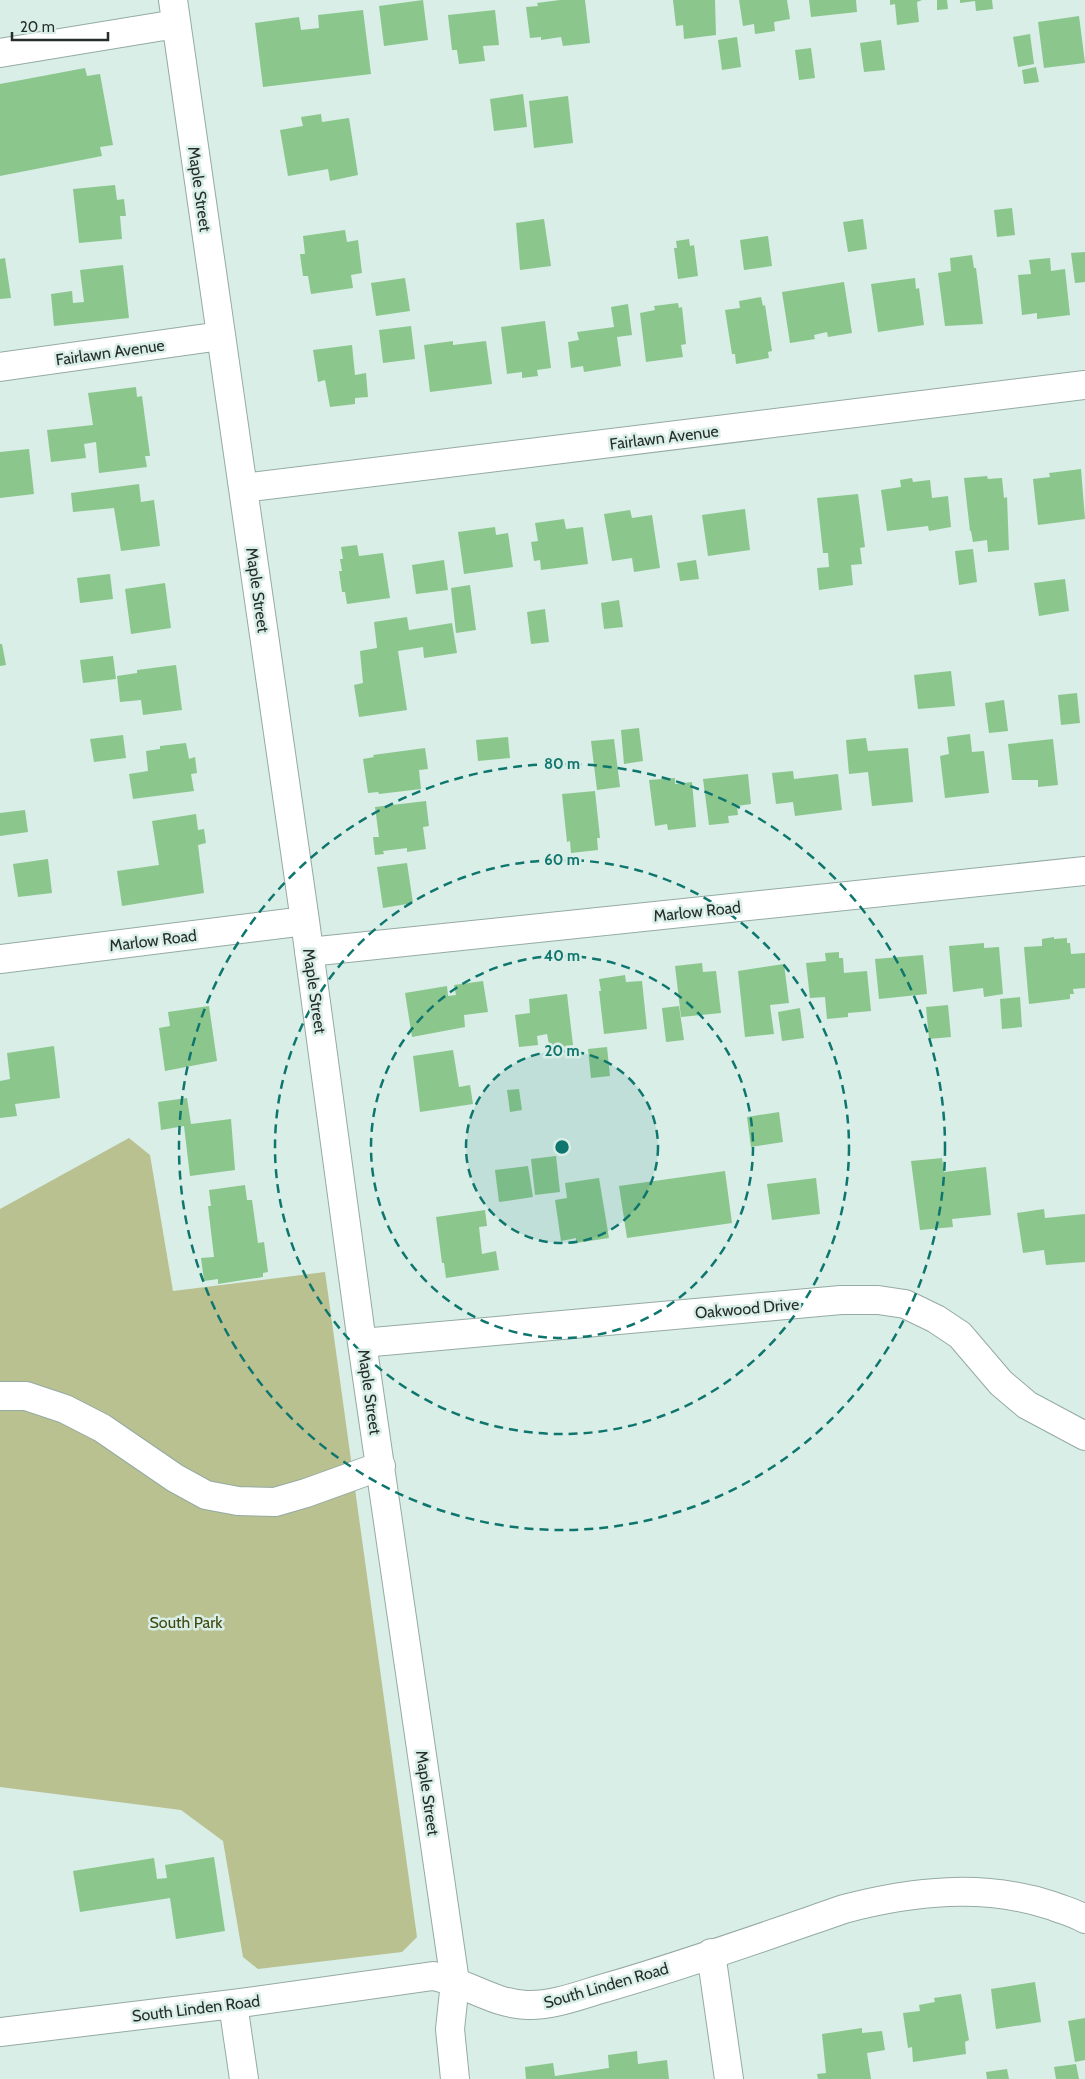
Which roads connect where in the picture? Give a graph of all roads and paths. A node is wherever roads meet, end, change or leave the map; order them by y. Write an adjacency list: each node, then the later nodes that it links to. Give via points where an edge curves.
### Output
1 (175, 12): 2 (street); 3 (street, Maple Street)
2 (0, 53)
3 (221, 336): 4 (street, Fairlawn Avenue); 6 (street, Maple Street)
4 (0, 367)
5 (1085, 385): 6 (street, Fairlawn Avenue)
6 (243, 488): 8 (street, Maple Street)
7 (1085, 871): 9 (street, Marlow Road)
8 (305, 921): 9 (street, Maple Street); 10 (street, Marlow Road)
9 (309, 952): 11 (street, Maple Street)
10 (0, 959)
11 (362, 1343): 13 (street, Oakwood Drive, via 841,1300 887,1301 906,1304 960,1334 1001,1383 1027,1405); 14 (street, Maple Street)
12 (0, 1396): 14 (street, via 26,1396 65,1409 102,1428 206,1495 238,1501 275,1502)
13 (1085, 1436)
14 (381, 1466): 17 (street, Maple Street)
15 (1085, 1918): 16 (street, South Linden Road, via 1036,1901 1002,1895 953,1890 916,1893 844,1909)
16 (711, 1953): 17 (street, South Linden Road, via 550,2004 511,2004); 22 (street)
17 (455, 1982): 18 (street, South Linden Road, via 433,1976); 21 (street, Maple Street, via 450,2029)
18 (233, 2004): 19 (street, South Linden Road); 20 (street)
19 (0, 2032)
20 (244, 2079)
21 (455, 2079)
22 (729, 2079)

